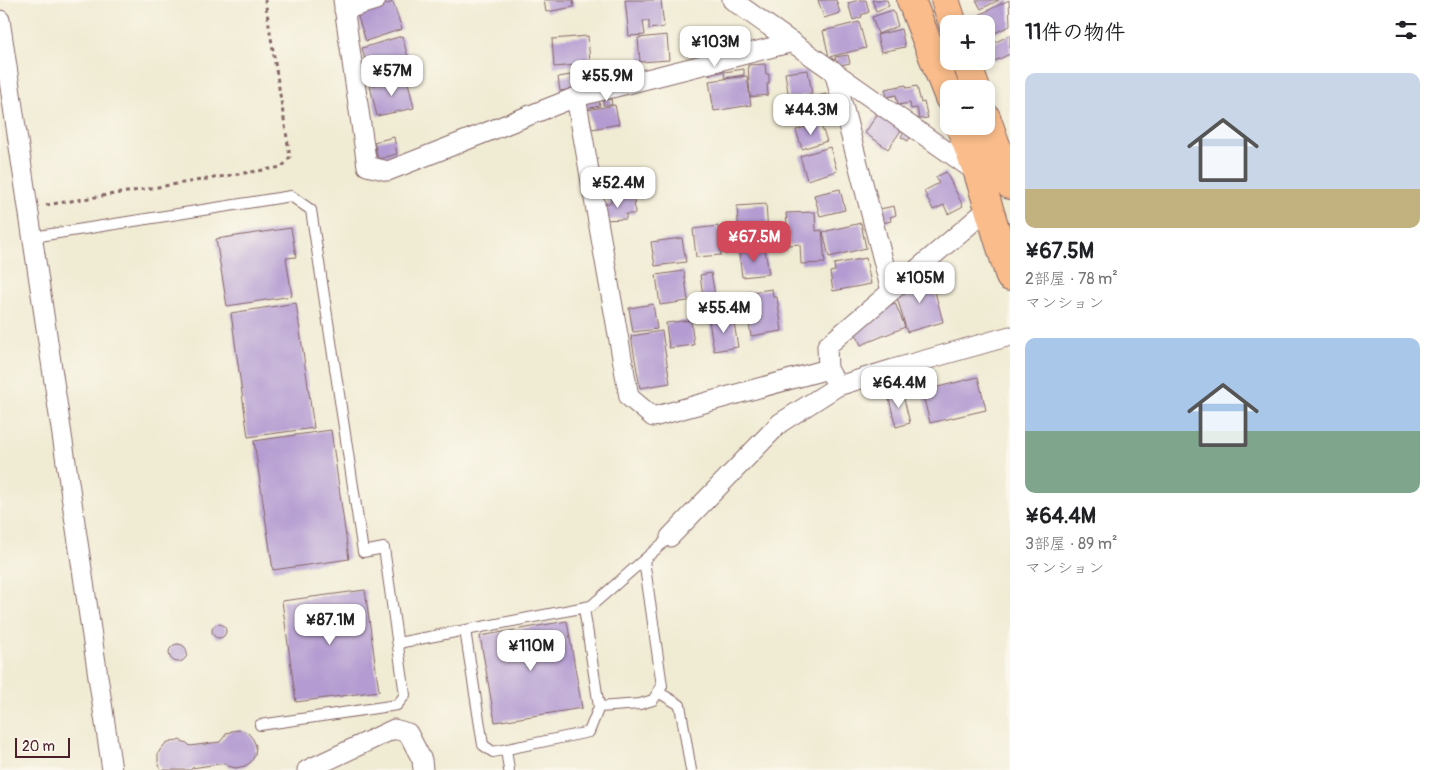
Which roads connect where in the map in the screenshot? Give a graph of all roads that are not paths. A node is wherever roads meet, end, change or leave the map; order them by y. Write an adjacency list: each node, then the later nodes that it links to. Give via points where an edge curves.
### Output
1 (376, 0): 5 (street)
2 (732, 0): 8 (street)
3 (911, 0): 10 (highway)
4 (945, 0): 6 (highway)
5 (344, 5): 11 (street, via 367,166 388,171)
6 (950, 15)
7 (0, 20): 17 (street)
8 (793, 42): 9 (street); 11 (street)
9 (834, 71): 14 (street); 19 (street)
10 (942, 80)
11 (576, 96): 21 (street, via 629,397 653,417)
12 (963, 135): 14 (highway)
13 (992, 135): 15 (highway)
14 (978, 174): 15 (street); 16 (highway)
15 (1010, 186)
16 (989, 208): 18 (highway); 19 (street)
17 (33, 237): 27 (lane, via 292,196 311,210 362,552 384,548); 32 (street)
18 (1010, 278)
19 (891, 291): 21 (street, via 827,346)
20 (1010, 336): 22 (street)
21 (828, 369): 22 (street)
22 (838, 386): 23 (street, via 780,424)
23 (670, 537): 24 (lane)
24 (644, 560): 25 (lane, via 591,606); 28 (lane, via 662,686)
25 (584, 608): 26 (lane); 29 (lane)
26 (464, 630): 27 (lane); 31 (lane, via 483,746 493,752)
27 (398, 643): 30 (lane, via 405,695 396,705)
28 (658, 692): 29 (lane, via 653,700 640,704); 36 (lane, via 680,705)
29 (599, 707): 31 (lane, via 589,732)
30 (260, 725)
31 (506, 749): 35 (lane)
32 (112, 770)
33 (307, 770): 34 (street, via 394,729 408,733 422,760)
34 (423, 770)
35 (509, 770)
36 (690, 770)

